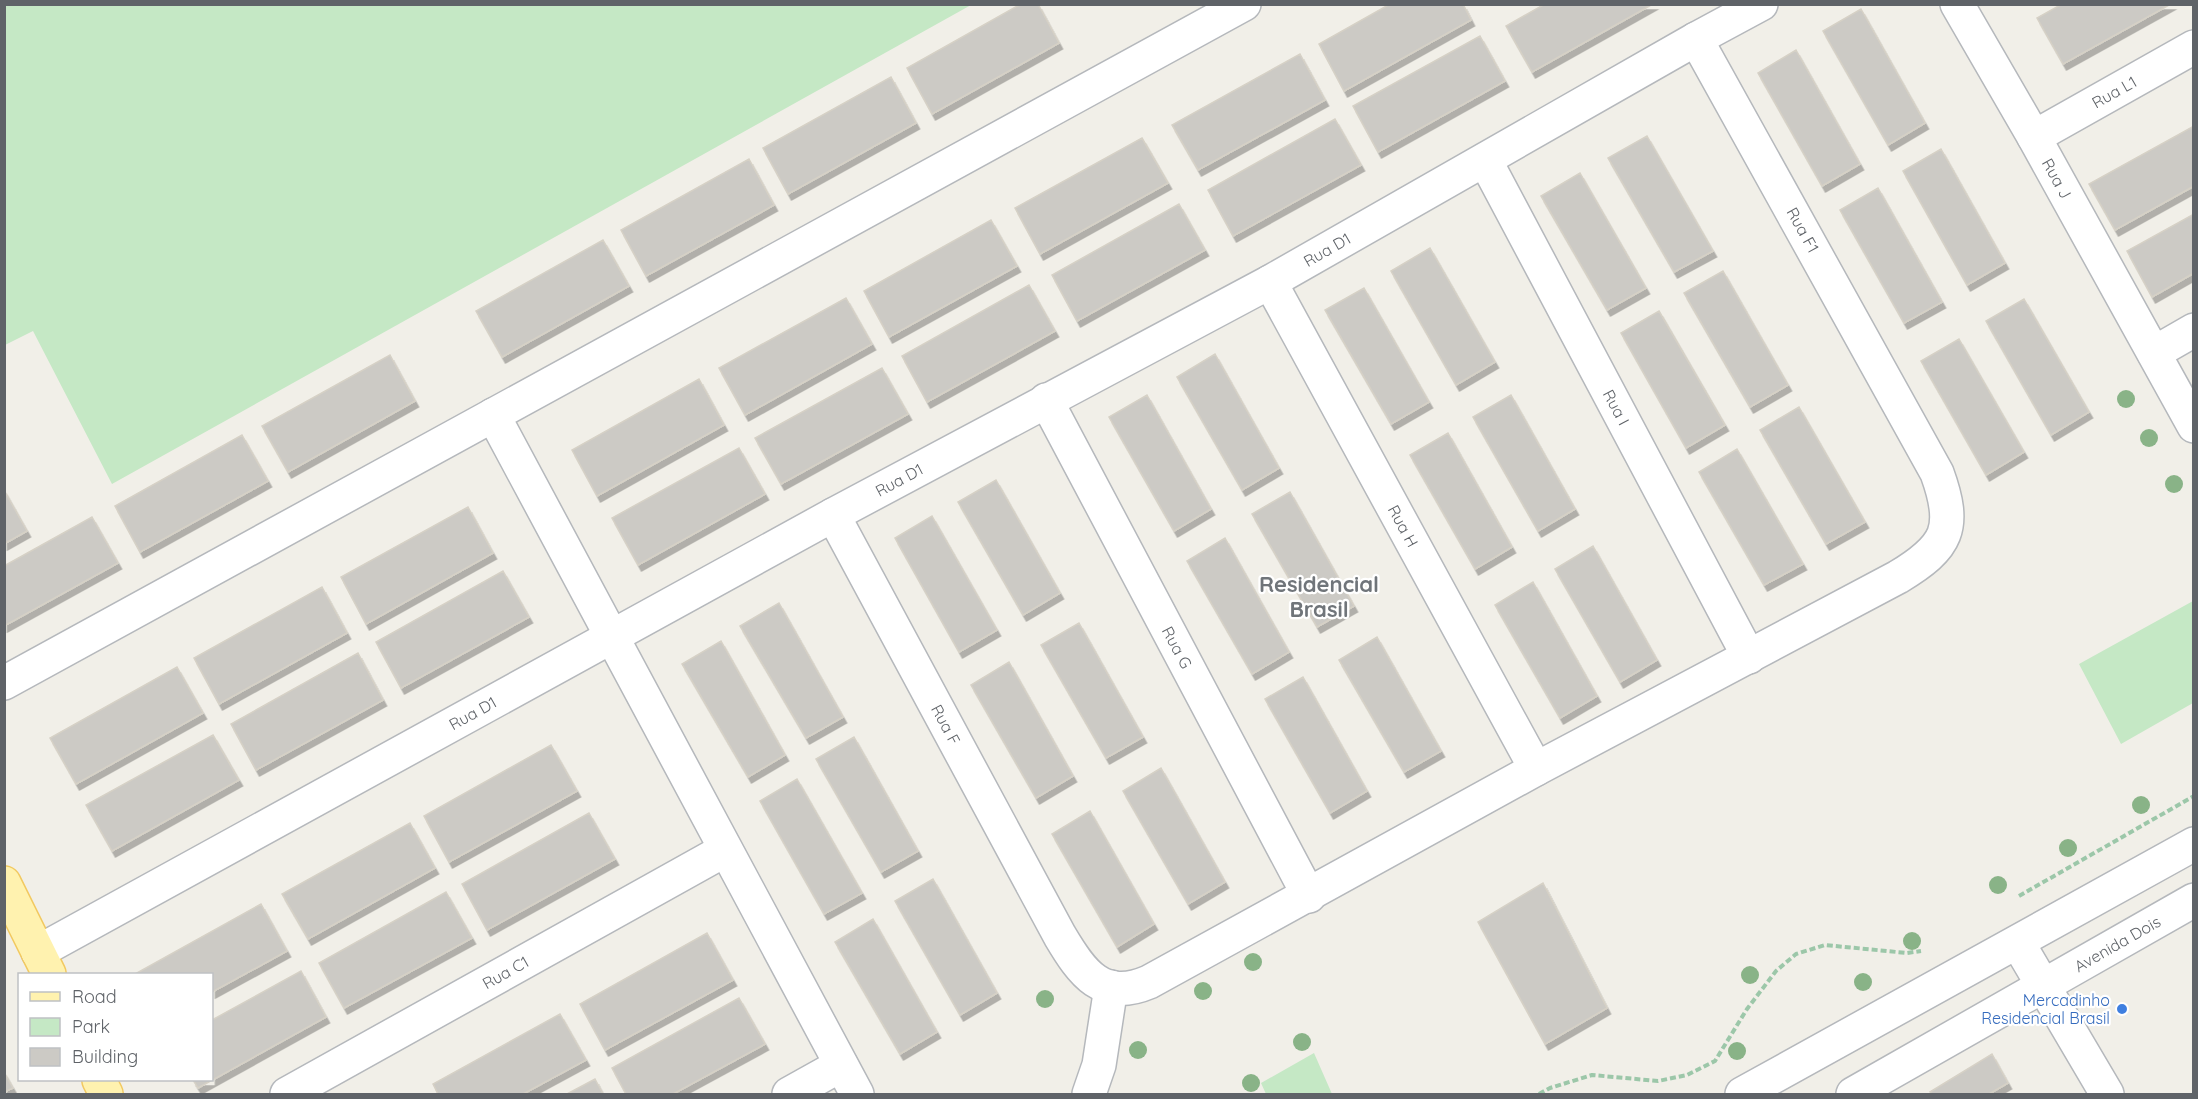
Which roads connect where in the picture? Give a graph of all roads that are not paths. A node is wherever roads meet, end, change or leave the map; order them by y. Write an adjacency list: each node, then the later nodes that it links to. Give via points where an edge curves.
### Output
1 (1244, 4): 12 (street)
2 (1761, 4): 4 (street, Rua D1)
3 (1957, 4): 6 (street, Rua J)
4 (1696, 39): 7 (street, Rua D1); 16 (street, Rua F1, via 1910,422 1936,473 1948,509 1941,543 1919,564)
5 (2193, 47): 6 (street, Rua L1)
6 (2034, 137): 10 (street, Rua J)
7 (1485, 160): 8 (street, Rua D1); 16 (street, Rua I)
8 (1270, 282): 11 (street, Rua D1); 18 (street, Rua H)
9 (2193, 330): 10 (street)
10 (2154, 353): 13 (street, Rua J)
11 (1046, 400): 14 (street, Rua D1); 22 (street, Rua G)
12 (493, 415): 15 (street); 17 (street)
13 (2193, 426)
14 (833, 515): 15 (street, Rua D1); 27 (street, Rua F, via 1060,936 1078,966 1099,984)
15 (612, 637): 20 (street); 25 (street, Rua D1)
16 (1749, 657): 18 (street, Rua F1)
17 (4, 683)
18 (1536, 770): 22 (street, Rua F1)
19 (2193, 844): 24 (street)
20 (725, 850): 28 (street); 32 (street, Rua C1)
21 (4, 883): 25 (main road)
22 (1309, 896): 27 (street, Rua F1, via 1149,982 1127,989)
23 (2193, 900): 26 (street, Avenida Dois)
24 (2018, 943): 26 (street); 30 (street)
25 (44, 963)
26 (2045, 986): 37 (street, Avenida Dois); 38 (street)
27 (1111, 987): 35 (street)
28 (841, 1065): 33 (street); 34 (street)
29 (99, 1081): 31 (main road)
30 (1786, 1084): 36 (street)
31 (106, 1095)
32 (287, 1095)
33 (789, 1095)
34 (857, 1095)
35 (1089, 1095)
36 (1742, 1095)
37 (1853, 1095)
38 (2107, 1095)

